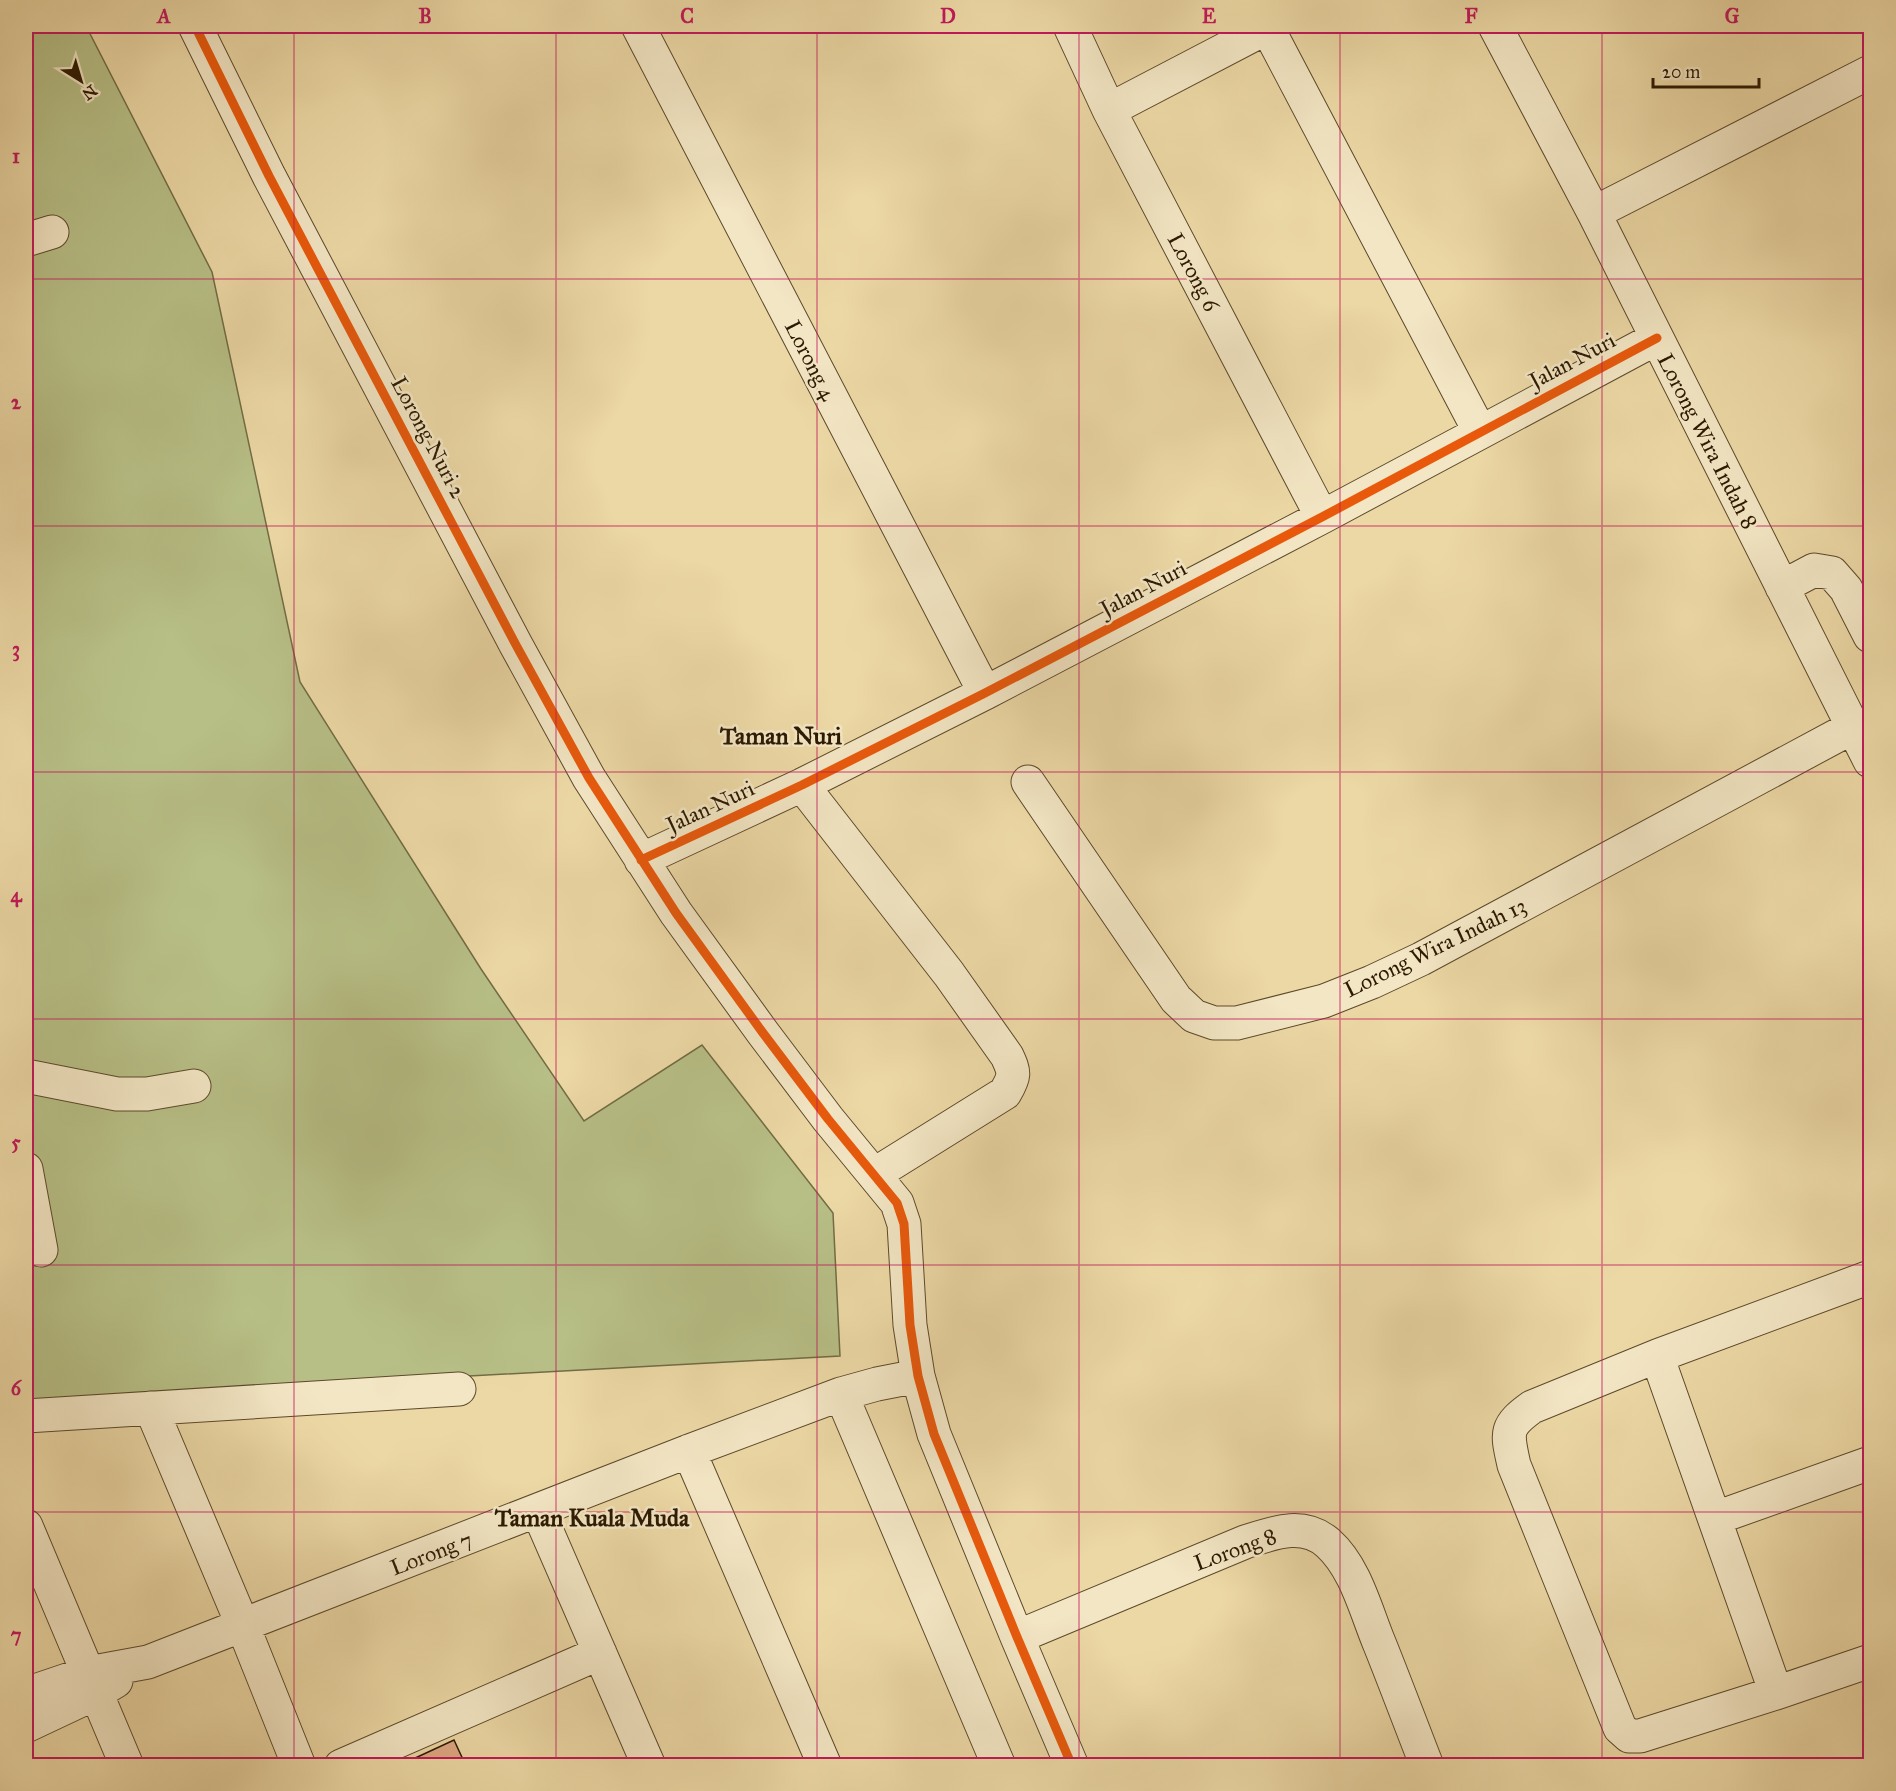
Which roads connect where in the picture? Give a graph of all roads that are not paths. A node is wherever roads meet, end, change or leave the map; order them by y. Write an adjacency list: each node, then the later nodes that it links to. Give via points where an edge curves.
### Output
1 (195, 26): 19 (street, Lorong Nuri 2, via 268,176 516,645 589,778)
2 (638, 26): 14 (street, Lorong 4)
3 (1070, 26): 7 (street, Lorong 6)
4 (1268, 26): 7 (street); 10 (street)
5 (1497, 26): 8 (street, Lorong Wira Indah 8)
6 (1870, 72): 8 (street)
7 (1109, 110): 11 (street, Lorong 6)
8 (1594, 213): 9 (street, Lorong Wira Indah 8)
9 (1656, 338): 10 (street, Jalan Nuri); 12 (street, Lorong Wira Indah 8)
10 (1480, 432): 11 (street, Jalan Nuri)
11 (1322, 517): 14 (street, Jalan Nuri)
12 (1782, 587): 13 (street, via 1814,570 1832,573 1846,589); 15 (street, Lorong Wira Indah 8)
13 (1870, 636)
14 (985, 693): 18 (street, Jalan Nuri)
15 (1853, 727): 16 (street, Lorong Wira Indah 8); 17 (street, Lorong Wira Indah 13, via 1421,959 1324,1001 1237,1023 1214,1023 1194,1016 1176,999)
16 (1870, 761)
17 (1028, 782)
18 (802, 785): 19 (street, Jalan Nuri); 23 (street, via 949,975 1014,1070 1005,1093)
19 (641, 860): 23 (street, Lorong Nuri 2, via 763,1033)
20 (26, 1077): 21 (street, via 117,1094 147,1094)
21 (194, 1086)
22 (26, 1169): 24 (street)
23 (875, 1173): 27 (street, Lorong Nuri 2, via 897,1203 904,1224 910,1325)
24 (41, 1250)
25 (1870, 1277): 26 (street)
26 (1657, 1356): 35 (street); 42 (street, via 1532,1407 1516,1418 1509,1441 1514,1465 1620,1728 1629,1736 1640,1736)
27 (918, 1376): 29 (street, Lorong 7); 38 (street, Lorong Nuri 2, via 934,1434)
28 (459, 1389): 30 (street)
29 (841, 1394): 32 (street, Lorong 7); 50 (street)
30 (151, 1408): 31 (street); 37 (street)
31 (26, 1416)
32 (689, 1450): 34 (street, Lorong 7); 49 (street)
33 (1870, 1463): 35 (street)
34 (538, 1511): 37 (street, Lorong 7); 39 (street)
35 (1716, 1518): 42 (street)
36 (26, 1526): 41 (street)
37 (243, 1626): 41 (street, Lorong 7); 46 (street)
38 (1017, 1637): 51 (street, Lorong Nuri 2); 52 (street, Lorong 8, via 1245,1542 1278,1531 1314,1535 1327,1543 1351,1574)
39 (600, 1653): 47 (street); 48 (street)
40 (1870, 1661): 42 (street)
41 (92, 1683): 43 (street, Lorong 7); 44 (street, Lorong 7); 45 (street)
42 (1776, 1693)
43 (26, 1694)
44 (26, 1725)
45 (127, 1766)
46 (299, 1766)
47 (342, 1766)
48 (649, 1766)
49 (825, 1766)
50 (999, 1766)
51 (1072, 1766)
52 (1427, 1766)

